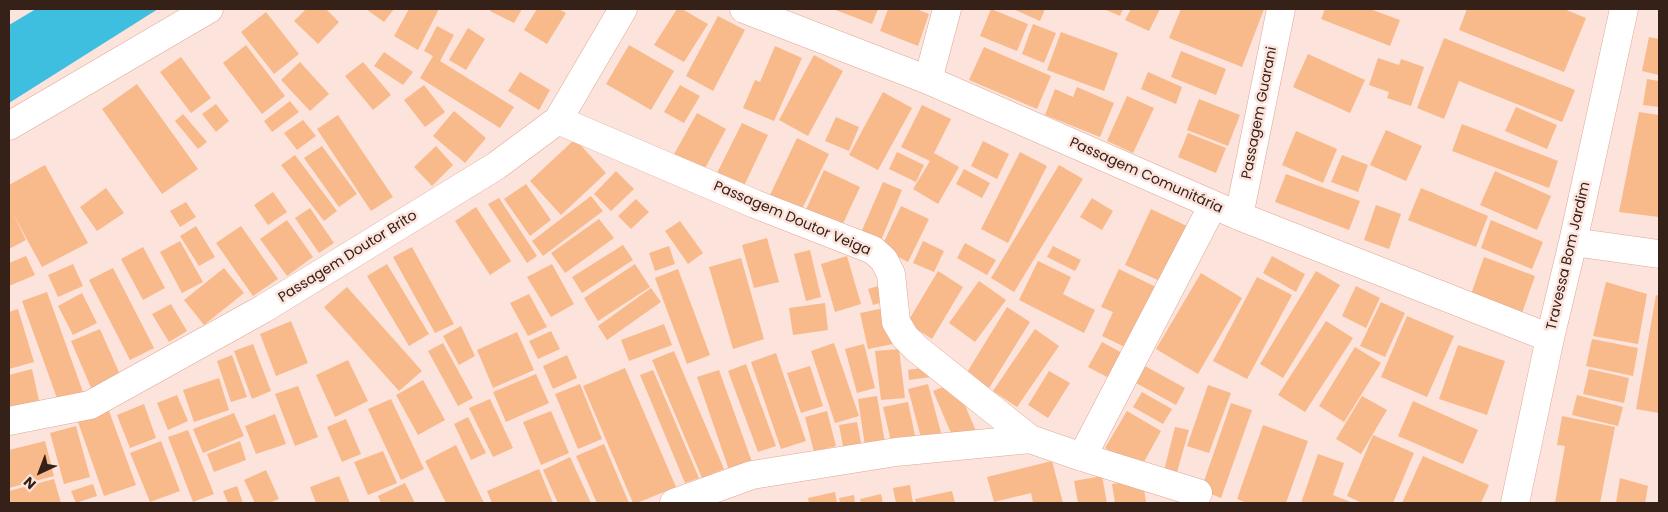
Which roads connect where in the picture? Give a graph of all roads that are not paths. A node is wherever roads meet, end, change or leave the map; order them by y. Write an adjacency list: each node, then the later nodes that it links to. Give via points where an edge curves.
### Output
1 (209, 9): 9 (street)
2 (623, 9): 8 (street, Passagem Doutor Brito)
3 (744, 9): 7 (street, Passagem Comunitária)
4 (946, 9): 7 (street)
5 (1281, 9): 11 (street, Passagem Guarani)
6 (1624, 9): 12 (street, Travessa Bom Jardim)
7 (928, 80): 10 (street, Passagem Comunitária)
8 (558, 120): 15 (street, Passagem Doutor Brito, via 496,166 263,309 90,405); 16 (street, Passagem Doutor Veiga, via 872,250 884,260 891,274 896,322 905,337)
9 (9, 126)
10 (1214, 205): 11 (street, Passagem Comunitária); 17 (street)
11 (1239, 216): 14 (street, Passagem Comunitária)
12 (1573, 242): 13 (street); 14 (street, Travessa Bom Jardim)
13 (1659, 254)
14 (1550, 338): 20 (street, Travessa Bom Jardim)
15 (9, 421)
16 (1030, 439): 17 (street, Passagem Doutor Veiga); 19 (street, Passagem Doutor Veiga, via 896,452 752,475)
17 (1082, 457): 18 (street, Passagem Doutor Veiga)
18 (1198, 493)
19 (674, 503)
20 (1515, 503)

